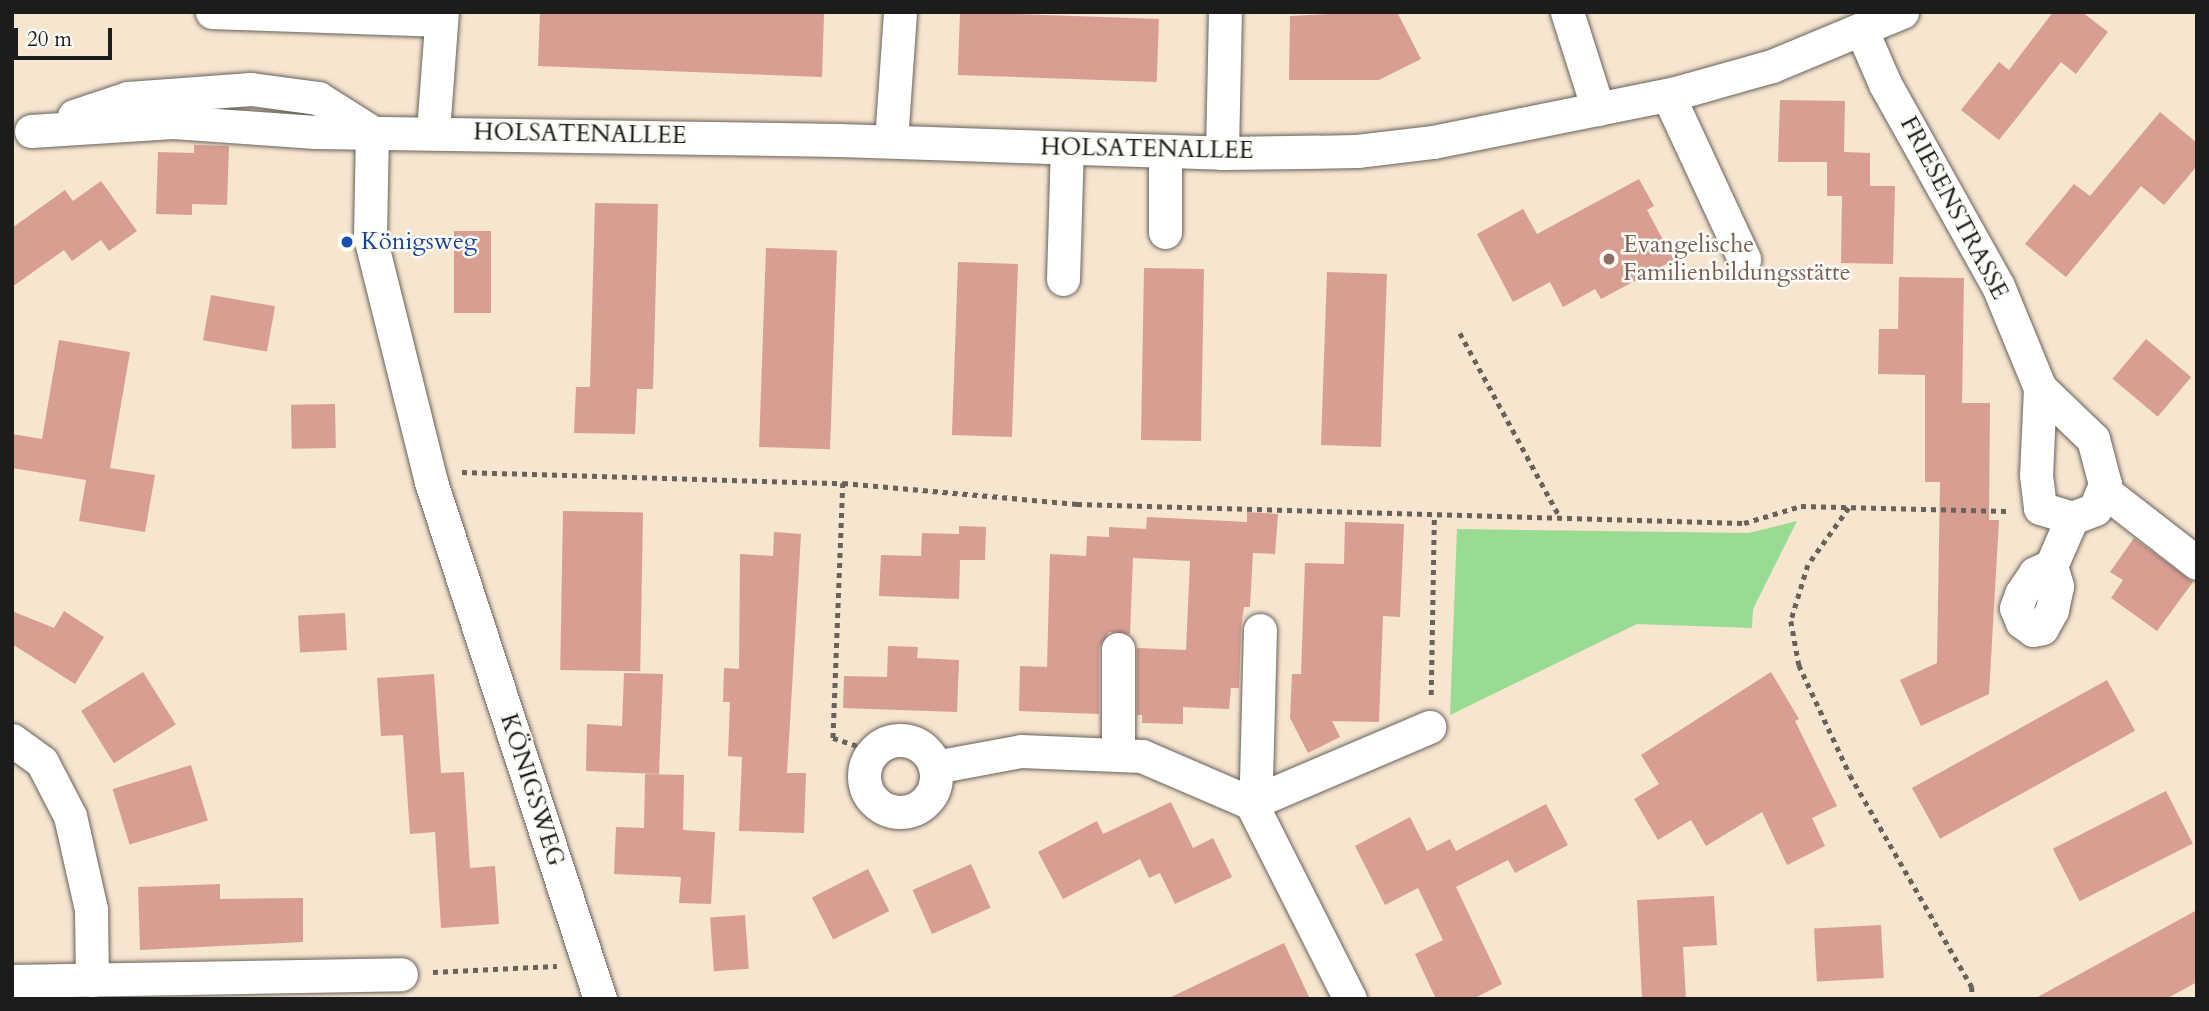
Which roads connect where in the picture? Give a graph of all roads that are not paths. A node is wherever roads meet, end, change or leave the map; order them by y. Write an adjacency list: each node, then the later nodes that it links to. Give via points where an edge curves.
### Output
1 (212, 12): 6 (street)
2 (900, 12): 13 (street)
3 (1225, 12): 16 (street)
4 (1567, 12): 9 (street)
5 (1902, 12): 7 (street, HOLSATENALLEE)
6 (441, 16): 10 (street)
7 (1861, 31): 8 (street, HOLSATENALLEE, via 1772,66); 20 (street, FRIESENSTRASSE, via 1885,84 1998,286)
8 (1668, 95): 9 (street, HOLSATENALLEE); 18 (street)
9 (1598, 109): 16 (street, HOLSATENALLEE, via 1433,142 1357,151)
10 (433, 131): 11 (street, HOLSATENALLEE); 13 (street, HOLSATENALLEE)
11 (372, 132): 12 (street, HOLSATENALLEE, via 173,122); 35 (street, KÖNIGSWEG, via 370,237 431,482)
12 (22, 136)
13 (891, 141): 14 (street, HOLSATENALLEE)
14 (1067, 148): 15 (street, HOLSATENALLEE); 19 (street)
15 (1165, 151): 16 (street, HOLSATENALLEE); 17 (street)
16 (1222, 153)
17 (1165, 232)
18 (1744, 259)
19 (1063, 279)
20 (2040, 388): 21 (street, FRIESENSTRASSE, via 2093,439); 22 (street, FRIESENSTRASSE, via 2036,475 2040,508)
21 (2103, 489): 22 (street, via 2095,509); 23 (street)
22 (2072, 518): 24 (street)
23 (2197, 563)
24 (2051, 566)
25 (1260, 630): 31 (street, via 1256,781)
26 (1118, 649): 29 (street)
27 (1429, 727): 31 (street)
28 (12, 740): 33 (street, via 42,762 70,816 91,909)
29 (1118, 755): 30 (street, via 1021,751); 31 (street, via 1142,756)
30 (935, 767): 30 (street, via 936,779 925,801 915,808 891,811 870,797 865,786 864,774 873,751 903,740 923,748)
31 (1251, 803): 36 (street)
32 (401, 974): 33 (street)
33 (92, 980): 34 (street)
34 (12, 981)
35 (600, 999)
36 (1350, 999)

